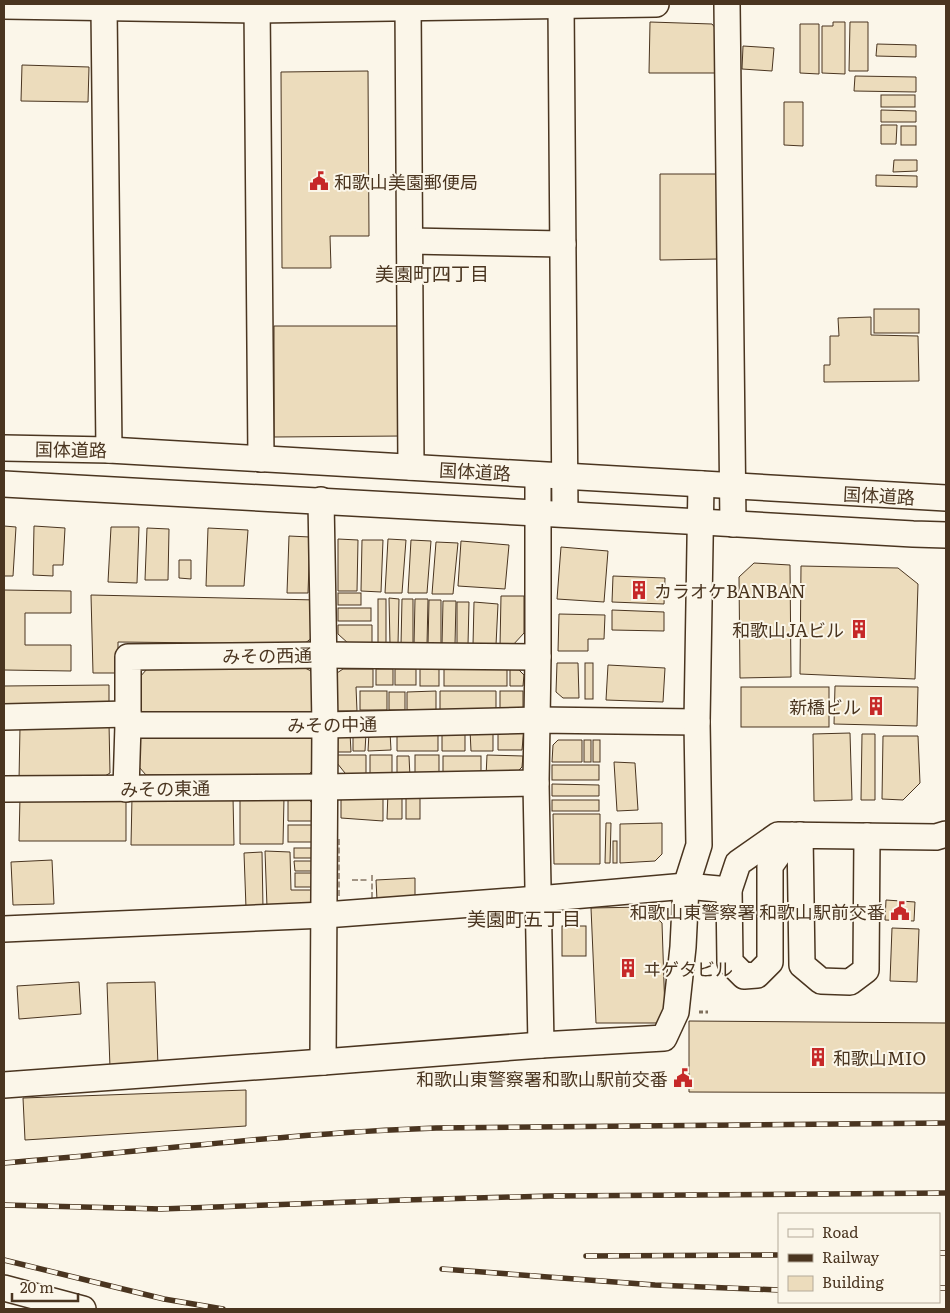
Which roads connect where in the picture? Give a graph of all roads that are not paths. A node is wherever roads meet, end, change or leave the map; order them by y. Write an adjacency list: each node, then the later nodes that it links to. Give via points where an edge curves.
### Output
1 (561, 4): 2 (street); 4 (street); 9 (street)
2 (656, 4)
3 (727, 4): 18 (street)
4 (408, 5): 6 (street); 8 (street)
5 (4, 6): 7 (street)
6 (257, 7): 7 (street); 12 (street)
7 (104, 8): 11 (street)
8 (410, 241): 9 (street); 13 (street)
9 (563, 244): 15 (street)
10 (4, 448): 11 (street, 国体道路)
11 (109, 450): 12 (street, 国体道路)
12 (261, 459): 13 (street, 国体道路)
13 (411, 467): 14 (street, 国体道路)
14 (538, 474): 15 (street, 国体道路); 21 (street)
15 (565, 476): 17 (street, 国体道路); 22 (street)
16 (4, 484): 20 (street, 国体道路)
17 (701, 484): 18 (street, 国体道路); 23 (street)
18 (732, 486): 19 (street, 国体道路); 24 (street)
19 (946, 498)
20 (321, 500): 21 (street, 国体道路); 26 (street)
21 (537, 513): 22 (street, 国体道路); 27 (street)
22 (566, 514): 23 (street, 国体道路)
23 (700, 522): 24 (street, 国体道路); 31 (street)
24 (733, 524): 25 (street, 国体道路)
25 (946, 535)
26 (323, 655): 27 (street, みその西通); 29 (street, みその西通, via 128,657); 32 (street)
27 (538, 657): 30 (street)
28 (4, 717): 29 (street, みその中通)
29 (128, 719): 32 (street, みその中通); 36 (street, みその西通)
30 (537, 720): 31 (street, みその中通); 32 (street, みその中通); 33 (street)
31 (697, 722): 40 (street, via 699,845)
32 (325, 725): 34 (street)
33 (536, 783): 34 (street, みその東通); 42 (street)
34 (325, 787): 36 (street, みその東通); 43 (street)
35 (4, 789): 36 (street, みその東通)
36 (126, 789)
37 (946, 834): 39 (street, via 936,837)
38 (796, 835): 39 (street); 39 (street, via 802,965 821,981 850,982 866,970); 41 (street, via 778,835 738,863); 41 (street, via 770,866 770,962 757,975 744,976 730,962)
39 (867, 836)
40 (686, 886): 41 (street); 42 (street); 45 (street, via 676,1012 664,1038)
41 (729, 890)
42 (538, 899): 43 (street); 45 (street)
43 (325, 915): 44 (street); 46 (street)
44 (4, 929)
45 (540, 1044): 46 (street)
46 (324, 1062): 47 (street)
47 (4, 1085)
48 (4, 1288): 49 (street)
49 (83, 1309)

